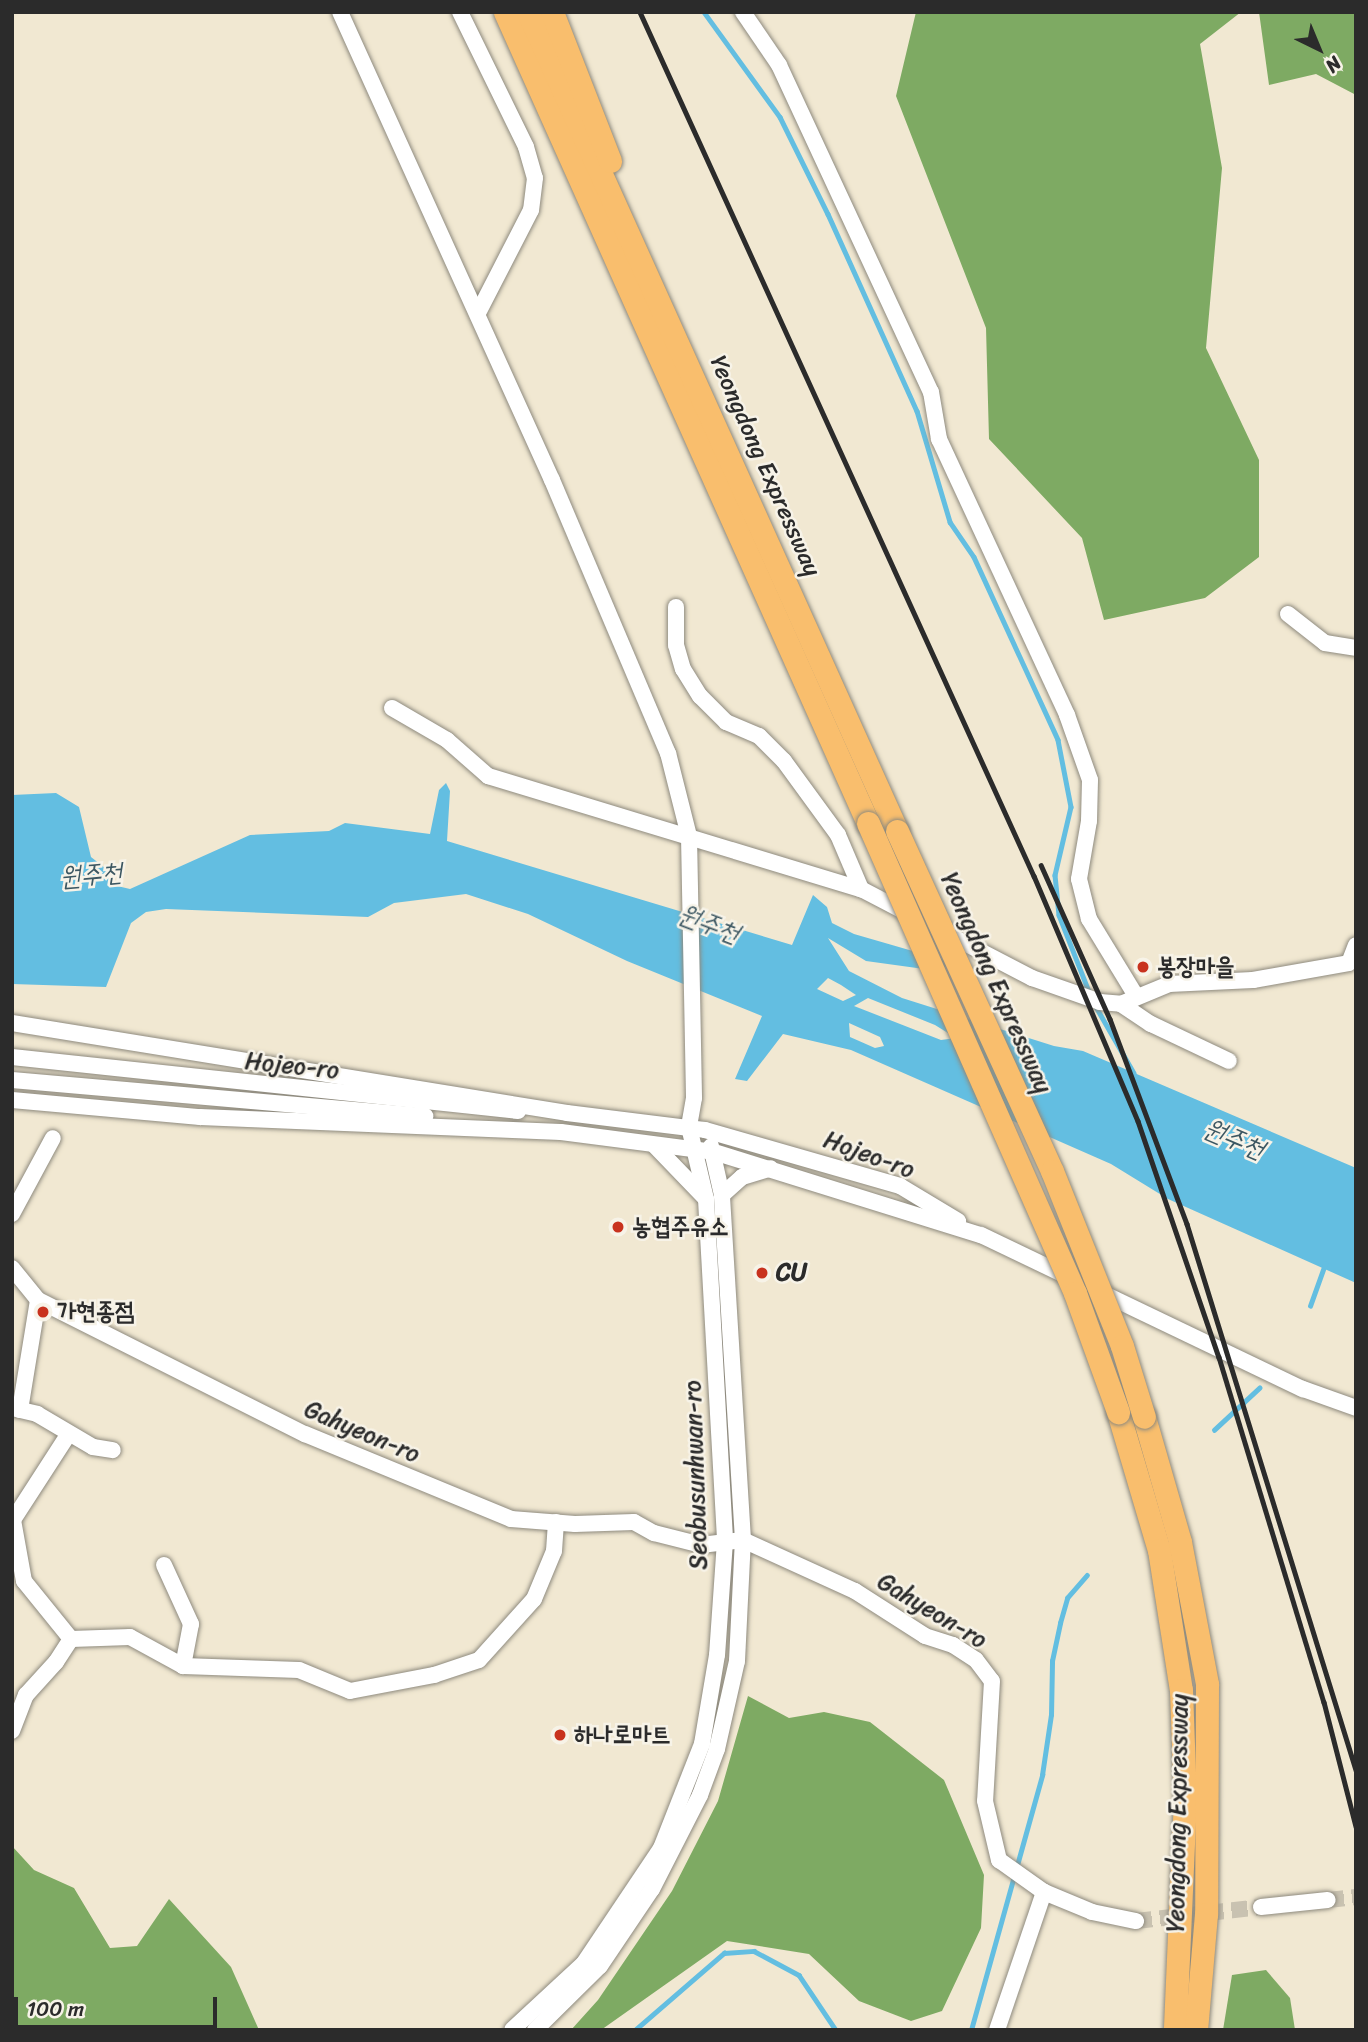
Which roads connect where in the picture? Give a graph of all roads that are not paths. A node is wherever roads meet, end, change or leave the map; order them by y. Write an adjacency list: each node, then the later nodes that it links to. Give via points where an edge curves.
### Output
1 (340, 12): 9 (street)
2 (460, 12): 9 (street, via 526,147 535,178 531,210)
3 (489, 12): 10 (highway, via 562,168)
4 (505, 12): 10 (highway, Yeongdong Expressway)
5 (528, 12): 8 (highway, Yeongdong Expressway)
6 (552, 12): 8 (highway, via 640,238)
7 (743, 12): 18 (street, via 779,65 925,379 939,439 1067,715 1090,780 1089,821 1079,879 1089,919)
8 (647, 270): 58 (highway, Yeongdong Expressway, bridge, via 1052,1171 1122,1346 1180,1542 1207,1684 1206,1914)
9 (478, 313): 15 (street, via 668,754)
10 (647, 332): 57 (highway, Yeongdong Expressway, bridge, via 1070,1280 1118,1412 1159,1550 1181,1690 1185,1798)
11 (676, 607): 16 (street, via 680,657 700,696 726,722 759,736 784,761 838,835)
12 (1288, 614): 13 (street, via 1325,643)
13 (1356, 648)
14 (392, 708): 15 (street, via 447,740 488,776)
15 (689, 836): 16 (street); 25 (street)
16 (861, 889): 18 (street, via 1032,978 1100,1002)
17 (1356, 945): 18 (street, via 1349,963 1253,980 1170,984)
18 (1128, 1000): 21 (street, via 1151,1024)
19 (12, 1023): 24 (street)
20 (12, 1057): 24 (street, Hojeo-ro)
21 (1229, 1061)
22 (12, 1080): 24 (street, Hojeo-ro)
23 (12, 1100): 24 (street, via 200,1117)
24 (489, 1115): 25 (street, Hojeo-ro, via 567,1113); 27 (street, Hojeo-ro, via 561,1132)
25 (697, 1128): 28 (street, Seobusunhwan-ro); 29 (street, Seobusunhwan-ro); 34 (street, Hojeo-ro, via 900,1186)
26 (53, 1138): 33 (street)
27 (654, 1145): 28 (street, Hojeo-ro); 32 (street)
28 (695, 1150): 29 (street, Hojeo-ro); 32 (street, Seobusunhwan-ro)
29 (714, 1152): 30 (street, Hojeo-ro); 31 (street, Seobusunhwan-ro)
30 (771, 1168): 31 (street, via 742,1177); 34 (street, Hojeo-ro)
31 (722, 1195): 43 (street, Seobusunhwan-ro)
32 (706, 1199): 44 (street, Seobusunhwan-ro)
33 (12, 1214)
34 (981, 1235): 37 (street, Hojeo-ro, via 1303,1389)
35 (12, 1268): 36 (street, Gahyeon-ro)
36 (37, 1300): 38 (street); 42 (street, Gahyeon-ro, via 305,1434 511,1519)
37 (1356, 1408)
38 (16, 1409): 39 (street, via 37,1414)
39 (68, 1434): 40 (street, via 93,1447); 41 (street)
40 (113, 1450)
41 (13, 1520): 46 (street)
42 (556, 1522): 44 (street, Gahyeon-ro, via 635,1522 654,1533 701,1545); 48 (street, via 554,1551 534,1599 479,1660 434,1675 350,1691 299,1670)
43 (743, 1540): 44 (street, Gahyeon-ro); 50 (street, Gahyeon-ro, via 855,1591 925,1636 953,1645 976,1660 992,1681 985,1801 1005,1868); 55 (street, Seobusunhwan-ro, via 737,1661 717,1749 700,1795 627,1931 570,2000)
44 (725, 1541): 54 (street, Seobusunhwan-ro, via 717,1656 702,1744 661,1848 584,1963)
45 (164, 1565): 48 (street, via 191,1623)
46 (18, 1586): 47 (street)
47 (71, 1639): 48 (street, via 130,1637); 49 (street, via 26,1695)
48 (183, 1666)
49 (12, 1731)
50 (1037, 1889): 53 (street, Gahyeon-ro, via 1092,1912); 56 (street)
51 (1328, 1900): 52 (street)
52 (1261, 1907)
53 (1136, 1921)
54 (512, 2030)
55 (535, 2030)
56 (997, 2030)
57 (1175, 2030)
58 (1196, 2030)

